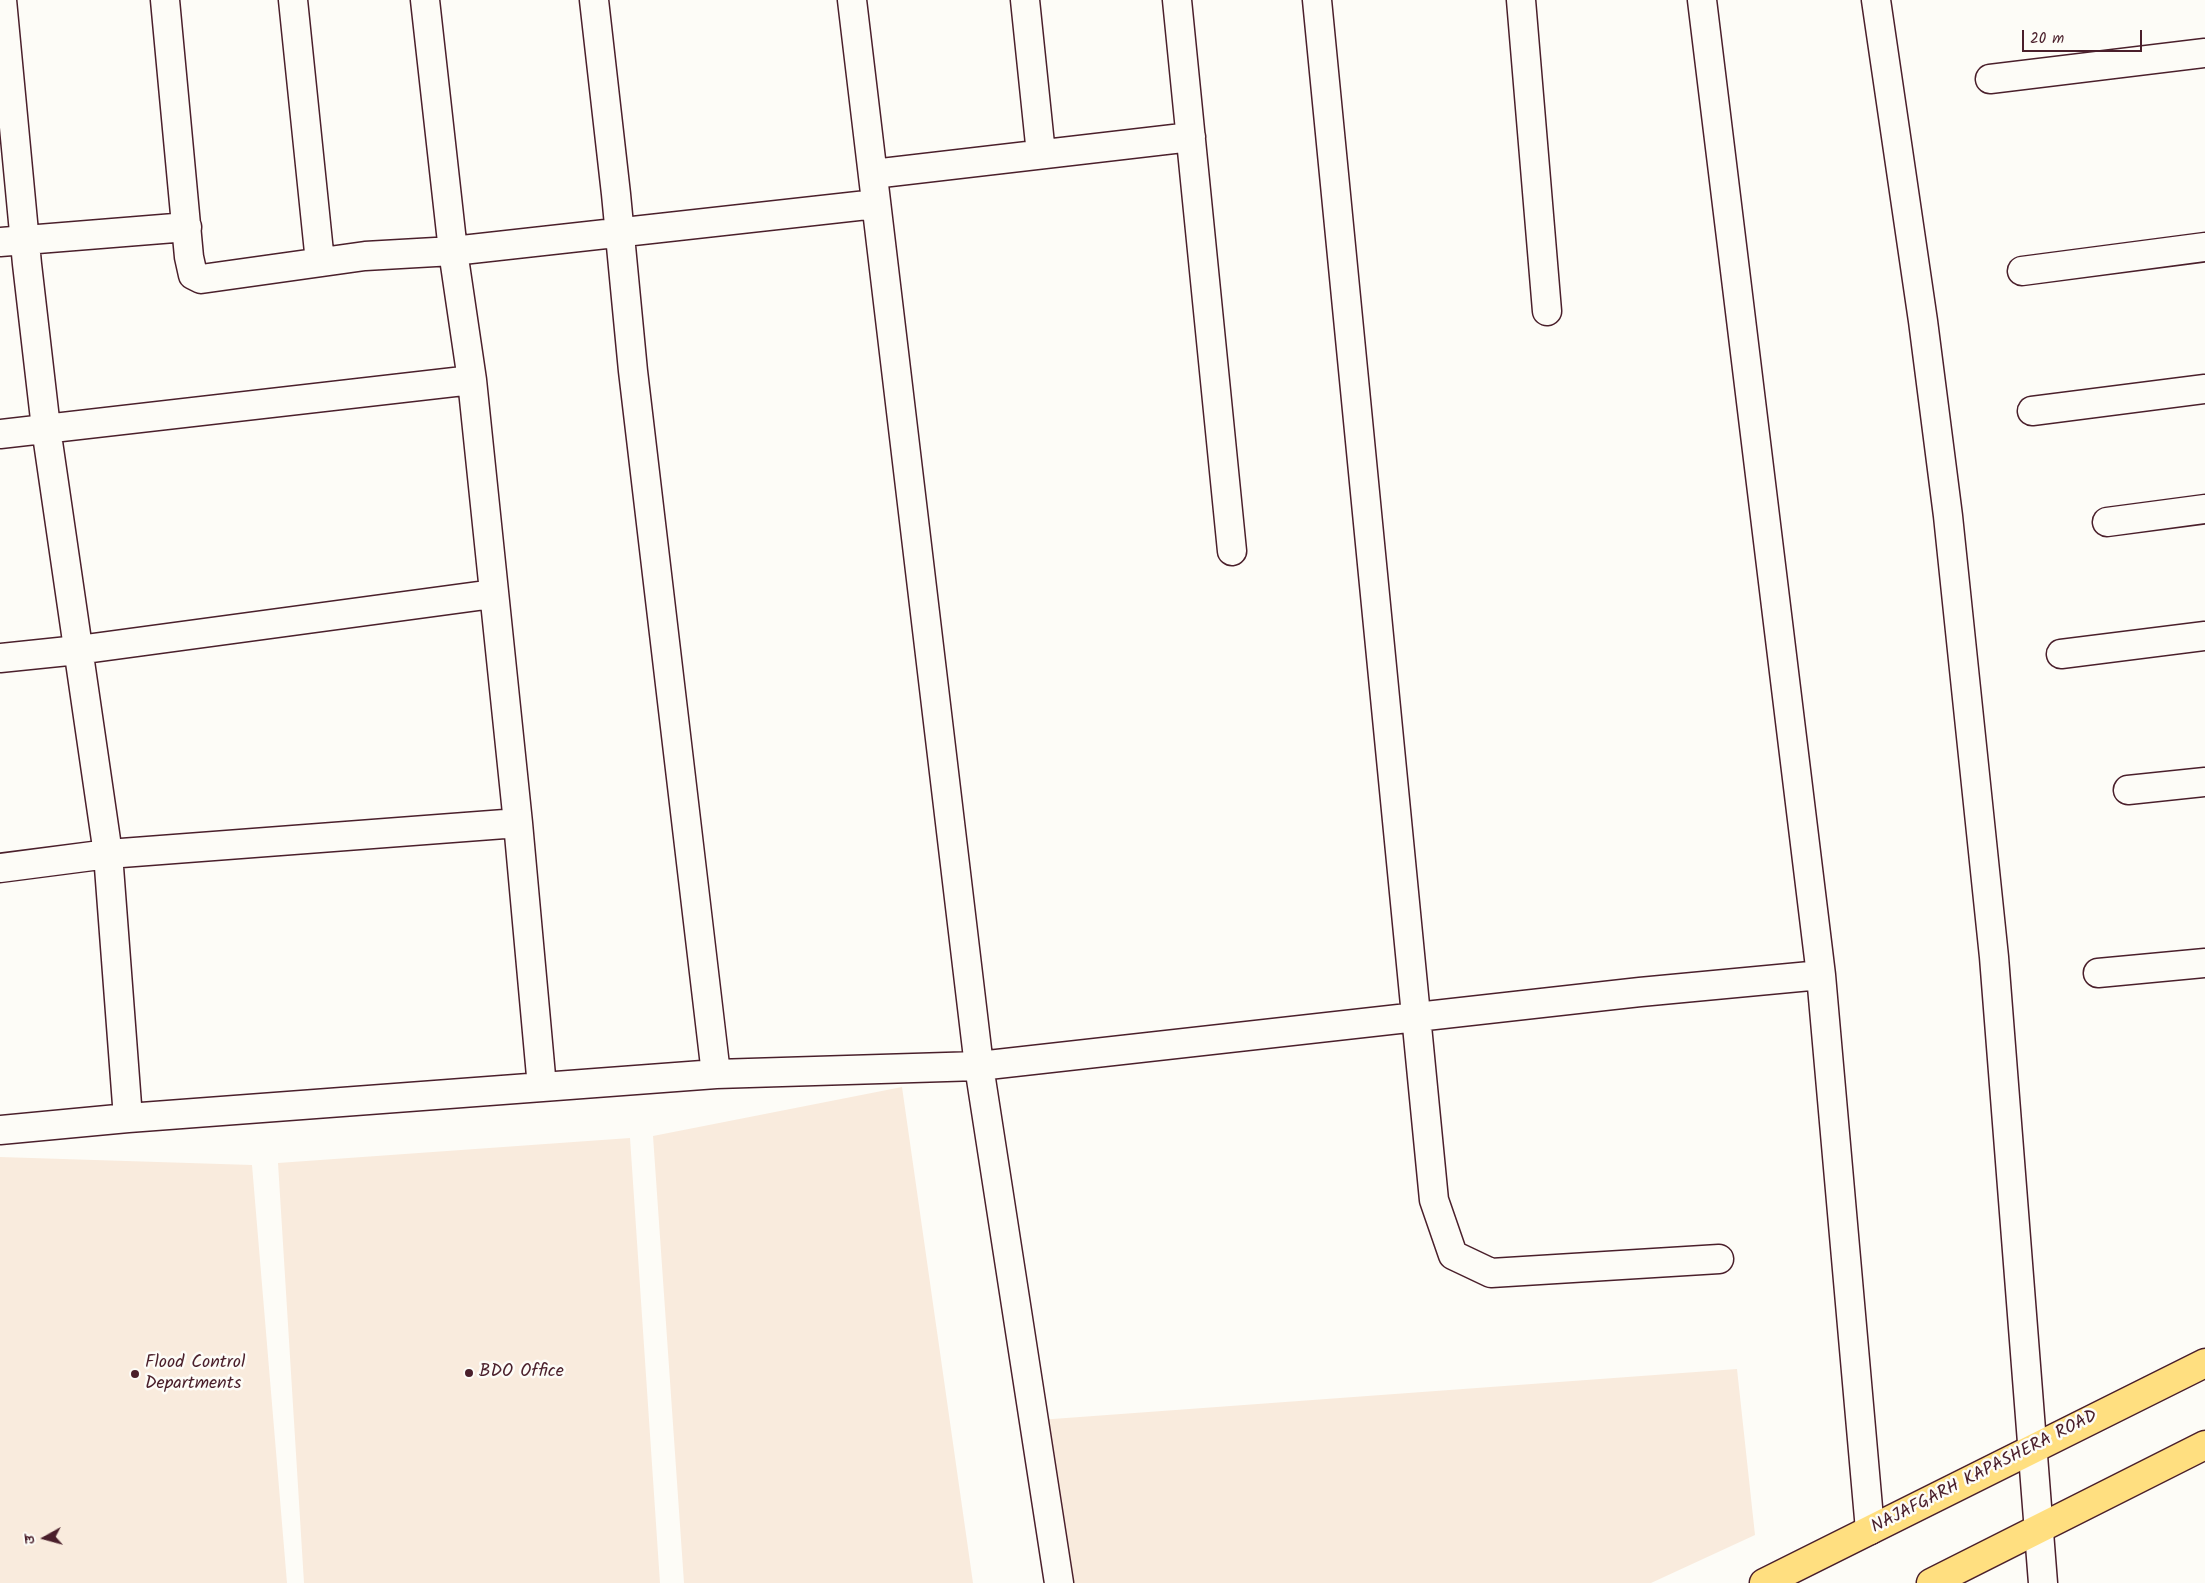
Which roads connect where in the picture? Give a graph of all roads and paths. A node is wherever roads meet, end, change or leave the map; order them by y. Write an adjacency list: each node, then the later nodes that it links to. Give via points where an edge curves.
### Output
1 (2, 0): 21 (street)
2 (166, 0): 19 (street)
3 (293, 0): 24 (street)
4 (425, 0): 23 (street)
5 (594, 0): 20 (street)
6 (852, 0): 17 (street)
7 (1025, 0): 16 (street)
8 (1177, 0): 15 (street)
9 (1317, 0): 48 (street)
10 (1521, 0): 26 (street)
11 (1702, 0): 47 (street)
12 (1876, 0): 57 (street, via 1924,321 1948,516 1994,957)
13 (2205, 53): 14 (street)
14 (1990, 79)
15 (1191, 137): 16 (street); 34 (street)
16 (1041, 154): 17 (street)
17 (873, 174): 18 (street)
18 (876, 204): 20 (street); 49 (street)
19 (187, 227): 21 (street); 24 (street, via 190,269 201,280)
20 (620, 232): 23 (street); 50 (street, via 633,371)
21 (12, 240): 30 (street)
22 (2205, 247): 25 (street)
23 (453, 251): 24 (street); 27 (street)
24 (320, 262)
25 (2022, 270)
26 (1547, 311)
27 (472, 380): 30 (street); 35 (street)
28 (2205, 389): 29 (street)
29 (2032, 411)
30 (46, 428): 31 (street); 37 (street)
31 (0, 434)
32 (2205, 509): 33 (street)
33 (2107, 522)
34 (1232, 551)
35 (493, 594): 37 (street); 42 (street)
36 (2205, 636): 38 (street)
37 (78, 650): 39 (street); 43 (street)
38 (2060, 654)
39 (0, 658)
40 (2205, 782): 41 (street)
41 (2128, 790)
42 (518, 824): 43 (street); 51 (street)
43 (108, 854): 44 (street); 52 (street)
44 (0, 868)
45 (2205, 962): 46 (street)
46 (2098, 974)
47 (1821, 976): 48 (street, via 1650,991); 59 (street)
48 (1415, 1018): 49 (street); 54 (street, via 1434,1200 1453,1255 1491,1273)
49 (980, 1066): 50 (street); 60 (street)
50 (716, 1074): 51 (street)
51 (542, 1088): 52 (street)
52 (128, 1118): 53 (street)
53 (0, 1130)
54 (1720, 1259)
55 (2205, 1363): 57 (main road, NAJAFGARH KAPASHERA ROAD)
56 (2205, 1445): 58 (main road)
57 (2031, 1448): 58 (street); 59 (main road, NAJAFGARH KAPASHERA ROAD)
58 (2038, 1528): 62 (main road); 63 (street)
59 (1870, 1530): 61 (main road, NAJAFGARH KAPASHERA ROAD)
60 (1059, 1583)
61 (1764, 1583)
62 (1931, 1583)
63 (2043, 1583)

